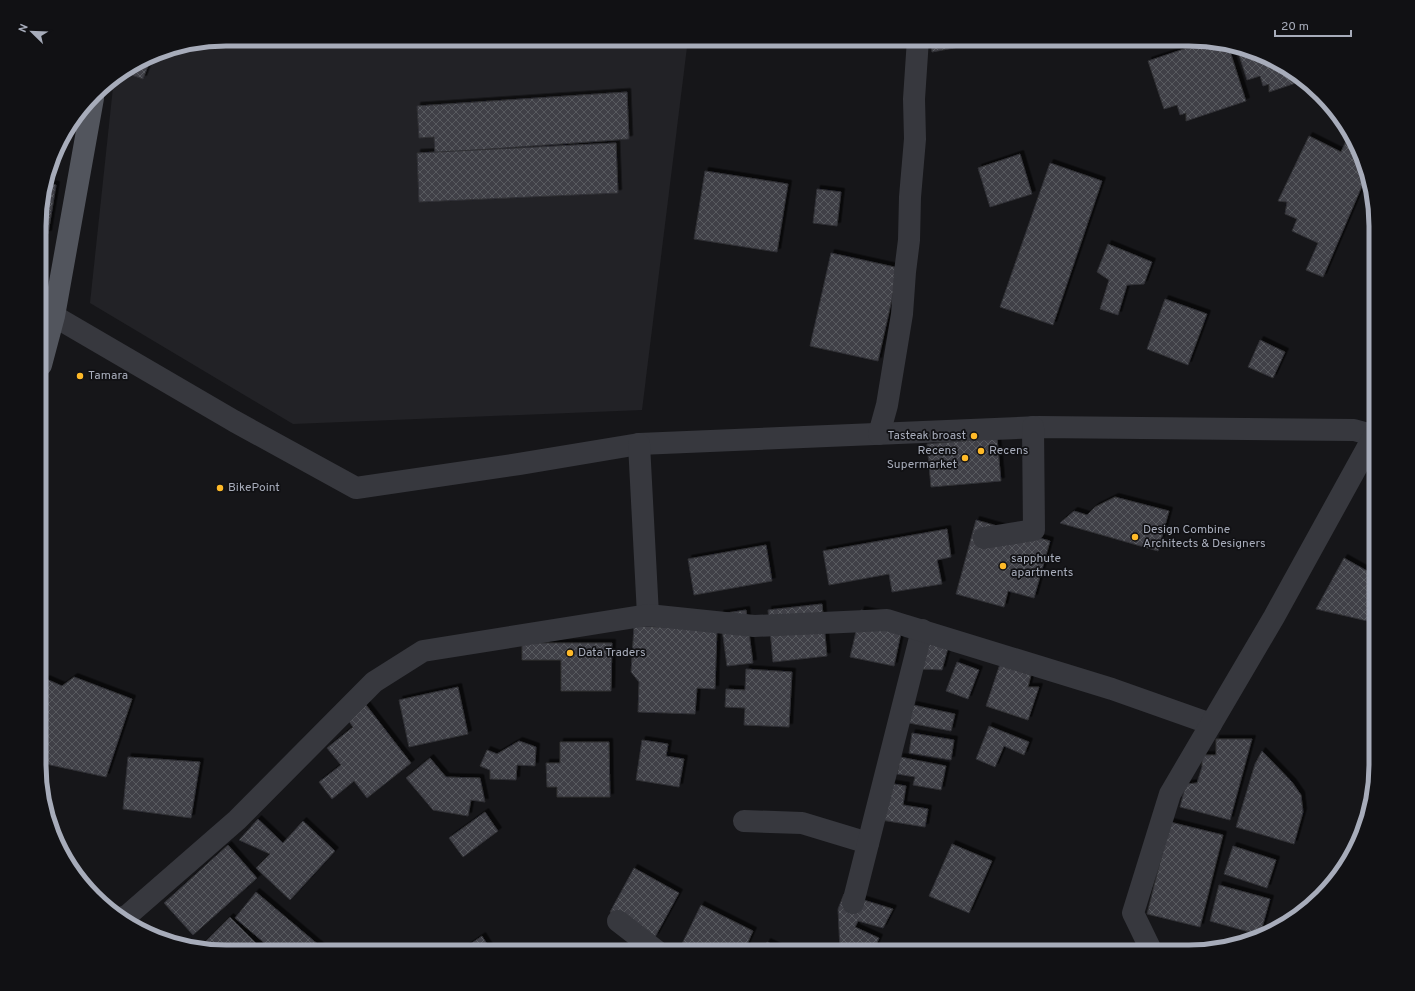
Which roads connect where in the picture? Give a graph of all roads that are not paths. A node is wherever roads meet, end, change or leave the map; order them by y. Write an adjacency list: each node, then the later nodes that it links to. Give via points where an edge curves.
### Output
1 (918, 46): 7 (street, via 914,99 915,139 902,314 887,405)
2 (91, 107): 3 (main road)
3 (54, 316): 4 (main road); 8 (street, via 234,421 356,488)
4 (46, 346)
5 (1034, 427): 6 (street, via 1354,430); 7 (street); 10 (street, via 1034,530)
6 (1369, 433)
7 (879, 434): 8 (street)
8 (639, 444): 11 (street)
9 (1369, 445): 13 (street)
10 (984, 538)
11 (648, 615): 12 (street, via 754,626 887,620); 17 (street, via 423,650 374,682 236,820)
12 (922, 630): 13 (street, via 1112,689); 15 (street)
13 (1211, 724): 20 (street, via 1170,794 1133,913)
14 (744, 821): 15 (street, via 802,823)
15 (868, 843): 16 (street)
16 (853, 903)
17 (129, 917)
18 (618, 921): 19 (street)
19 (649, 945)
20 (1149, 945)

